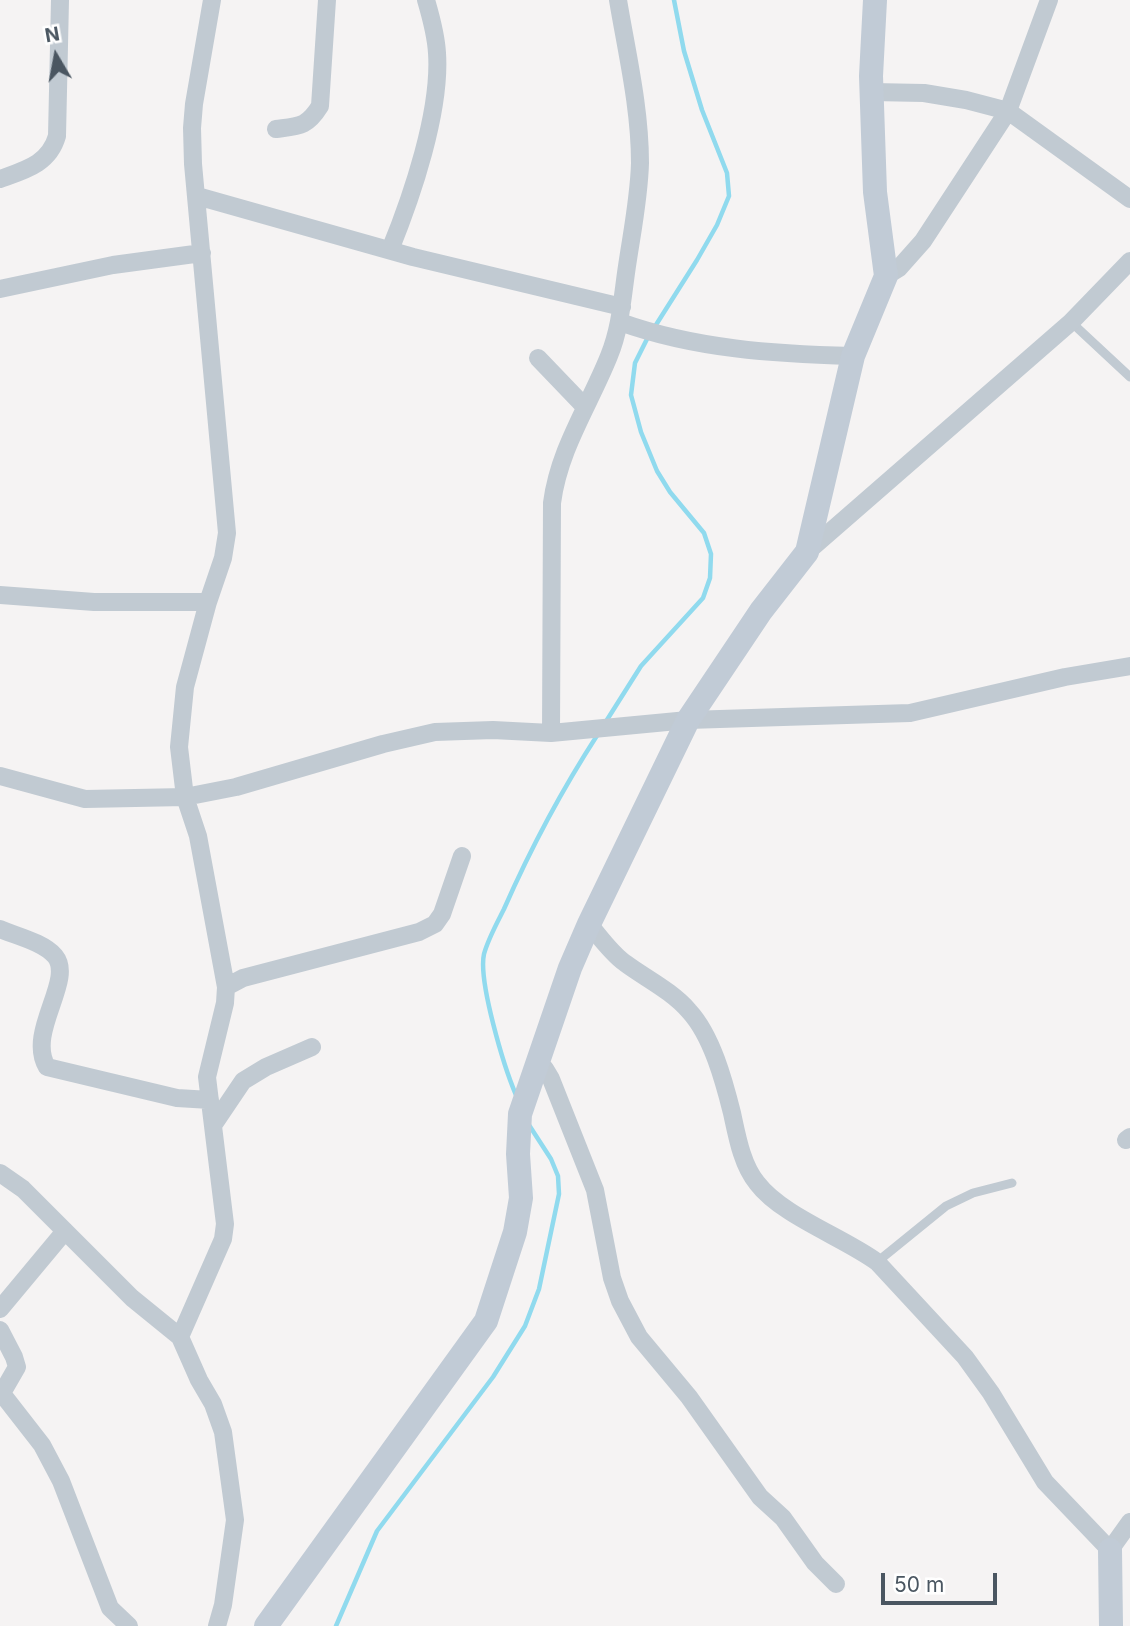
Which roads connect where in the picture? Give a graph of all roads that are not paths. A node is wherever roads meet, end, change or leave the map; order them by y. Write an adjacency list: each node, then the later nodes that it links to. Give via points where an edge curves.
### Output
1 (60, 0): 11 (street, via 55,144 41,162)
2 (212, 0): 12 (street, via 192,128)
3 (327, 0): 10 (street, via 320,106 303,125)
4 (426, 0): 14 (street, via 437,52 437,78 407,207)
5 (618, 0): 19 (street, via 640,162)
6 (875, 0): 8 (street)
7 (1049, 0): 9 (street)
8 (872, 92): 9 (street, via 924,93); 17 (street, via 875,192)
9 (1008, 111): 13 (street); 17 (street, via 923,241)
10 (276, 129)
11 (0, 179)
12 (197, 196): 14 (street); 15 (street)
13 (1130, 199)
14 (390, 250): 19 (street)
15 (202, 253): 18 (street, via 113,265); 27 (street, via 227,533)
16 (1130, 261): 20 (street)
17 (886, 276): 21 (street)
18 (0, 289)
19 (621, 315): 21 (street, via 642,330 666,337 755,350); 24 (street, via 609,356)
20 (1071, 322): 23 (lane); 25 (street)
21 (853, 356): 25 (street)
22 (538, 358): 24 (street)
23 (1130, 377)
24 (585, 407): 30 (street, via 567,443 552,503)
25 (807, 552): 29 (street)
26 (0, 595): 27 (street, via 94,602)
27 (208, 602): 32 (street, via 180,717)
28 (1130, 666): 29 (street, via 910,713)
29 (688, 720): 30 (street); 34 (street)
30 (551, 733): 32 (street, via 435,732 236,788)
31 (0, 776): 32 (street, via 85,799)
32 (185, 797): 36 (street, via 198,836)
33 (462, 856): 36 (street, via 442,914 427,928 243,978)
34 (589, 924): 38 (street); 44 (street, via 623,962 689,1011 725,1085 747,1165 764,1192)
35 (0, 929): 39 (street, via 54,954 59,965 39,1045 47,1067 177,1098)
36 (226, 987): 39 (street, via 209,1062)
37 (312, 1047): 40 (street, via 243,1081)
38 (535, 1069): 51 (street, via 549,1074 590,1174 612,1278 639,1337 689,1397 760,1497 783,1518); 54 (street, via 520,1114 521,1198 515,1232 486,1321)
39 (210, 1100): 40 (street)
40 (214, 1124): 47 (street, via 224,1232)
41 (0, 1173): 43 (street)
42 (1012, 1183): 44 (lane, via 946,1206)
43 (65, 1231): 45 (street); 47 (street, via 132,1298)
44 (877, 1262): 50 (street, via 965,1357 1045,1482)
45 (0, 1309)
46 (0, 1330): 48 (street, via 17,1367)
47 (180, 1337): 53 (street, via 223,1432 235,1520)
48 (1, 1392): 52 (street, via 48,1457 110,1608)
49 (1130, 1522): 50 (street)
50 (1110, 1550): 55 (street)
51 (836, 1584)
52 (129, 1626)
53 (217, 1626)
54 (267, 1626)
55 (1111, 1626)

